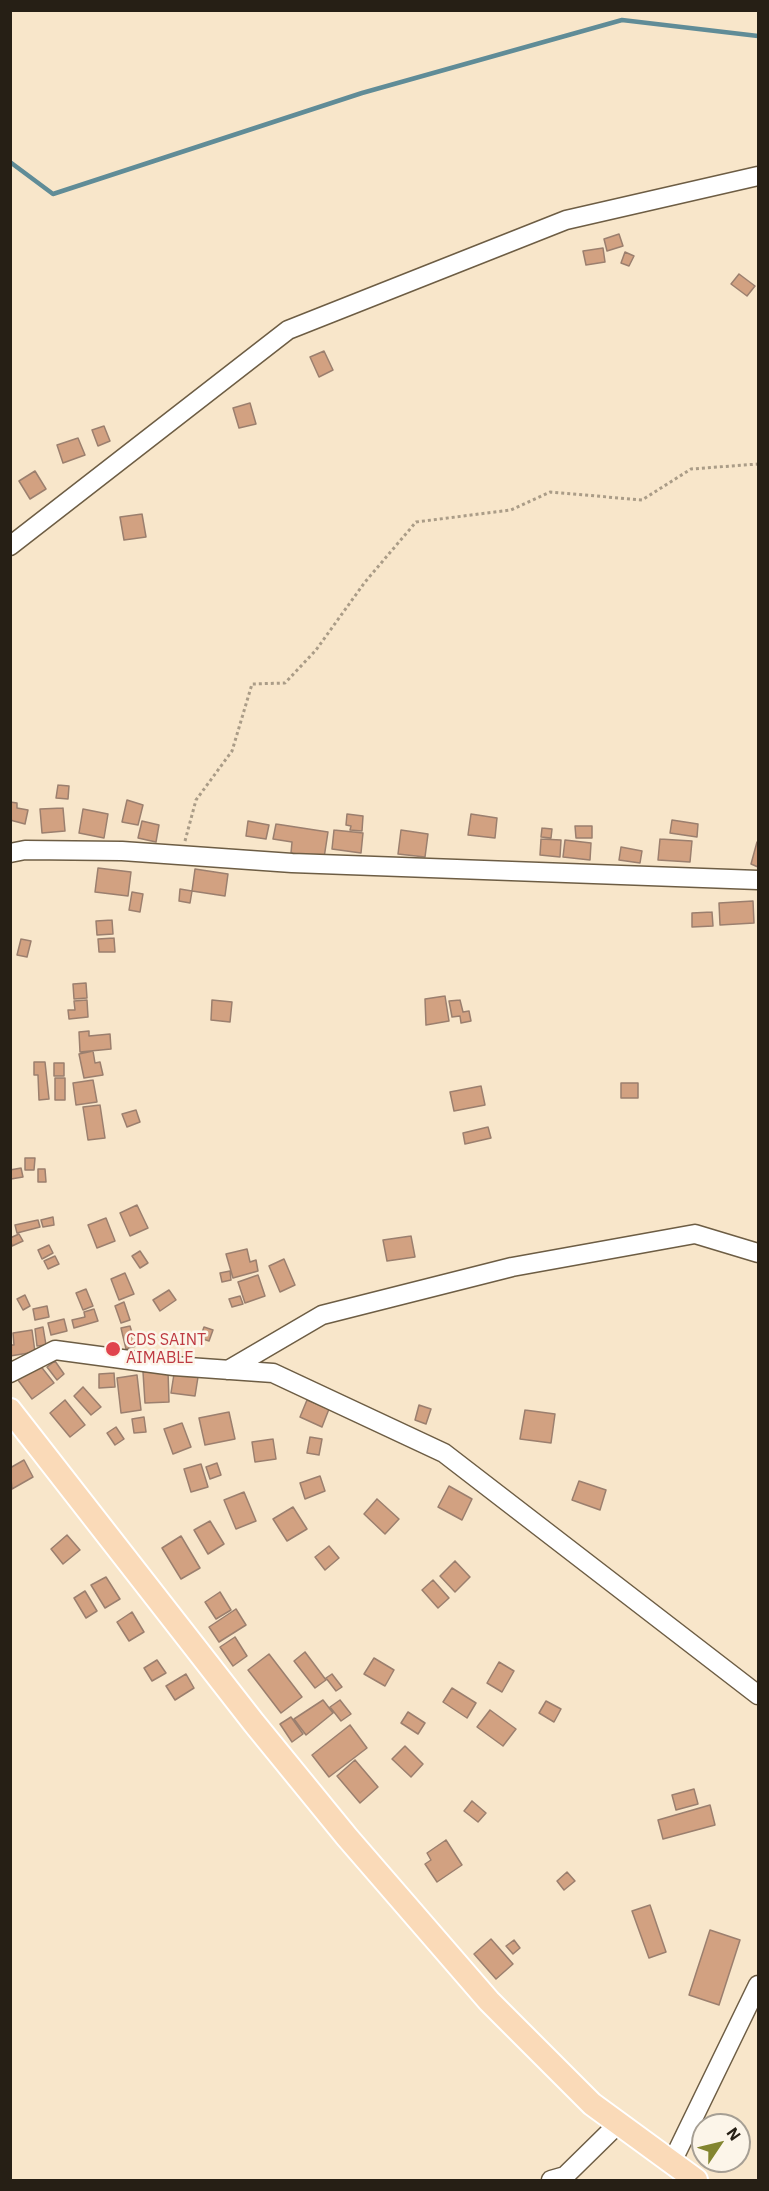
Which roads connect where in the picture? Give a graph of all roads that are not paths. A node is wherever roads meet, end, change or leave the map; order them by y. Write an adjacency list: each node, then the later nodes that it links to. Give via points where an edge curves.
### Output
1 (759, 176): 2 (street, via 566,220 288,330)
2 (10, 546)
3 (10, 853): 4 (street, via 122,851)
4 (759, 880)
5 (759, 1253): 6 (street, via 695,1234 512,1267 322,1315)
6 (228, 1370): 7 (street, via 55,1350); 9 (street, via 273,1373 444,1453)
7 (10, 1373)
8 (10, 1410): 11 (main road, via 347,1838 489,2001 592,2104)
9 (759, 1695)
10 (759, 1985): 12 (street)
11 (619, 2123): 12 (main road); 13 (street, via 566,2176)
12 (672, 2162): 14 (main road)
13 (551, 2181)
14 (696, 2181)

